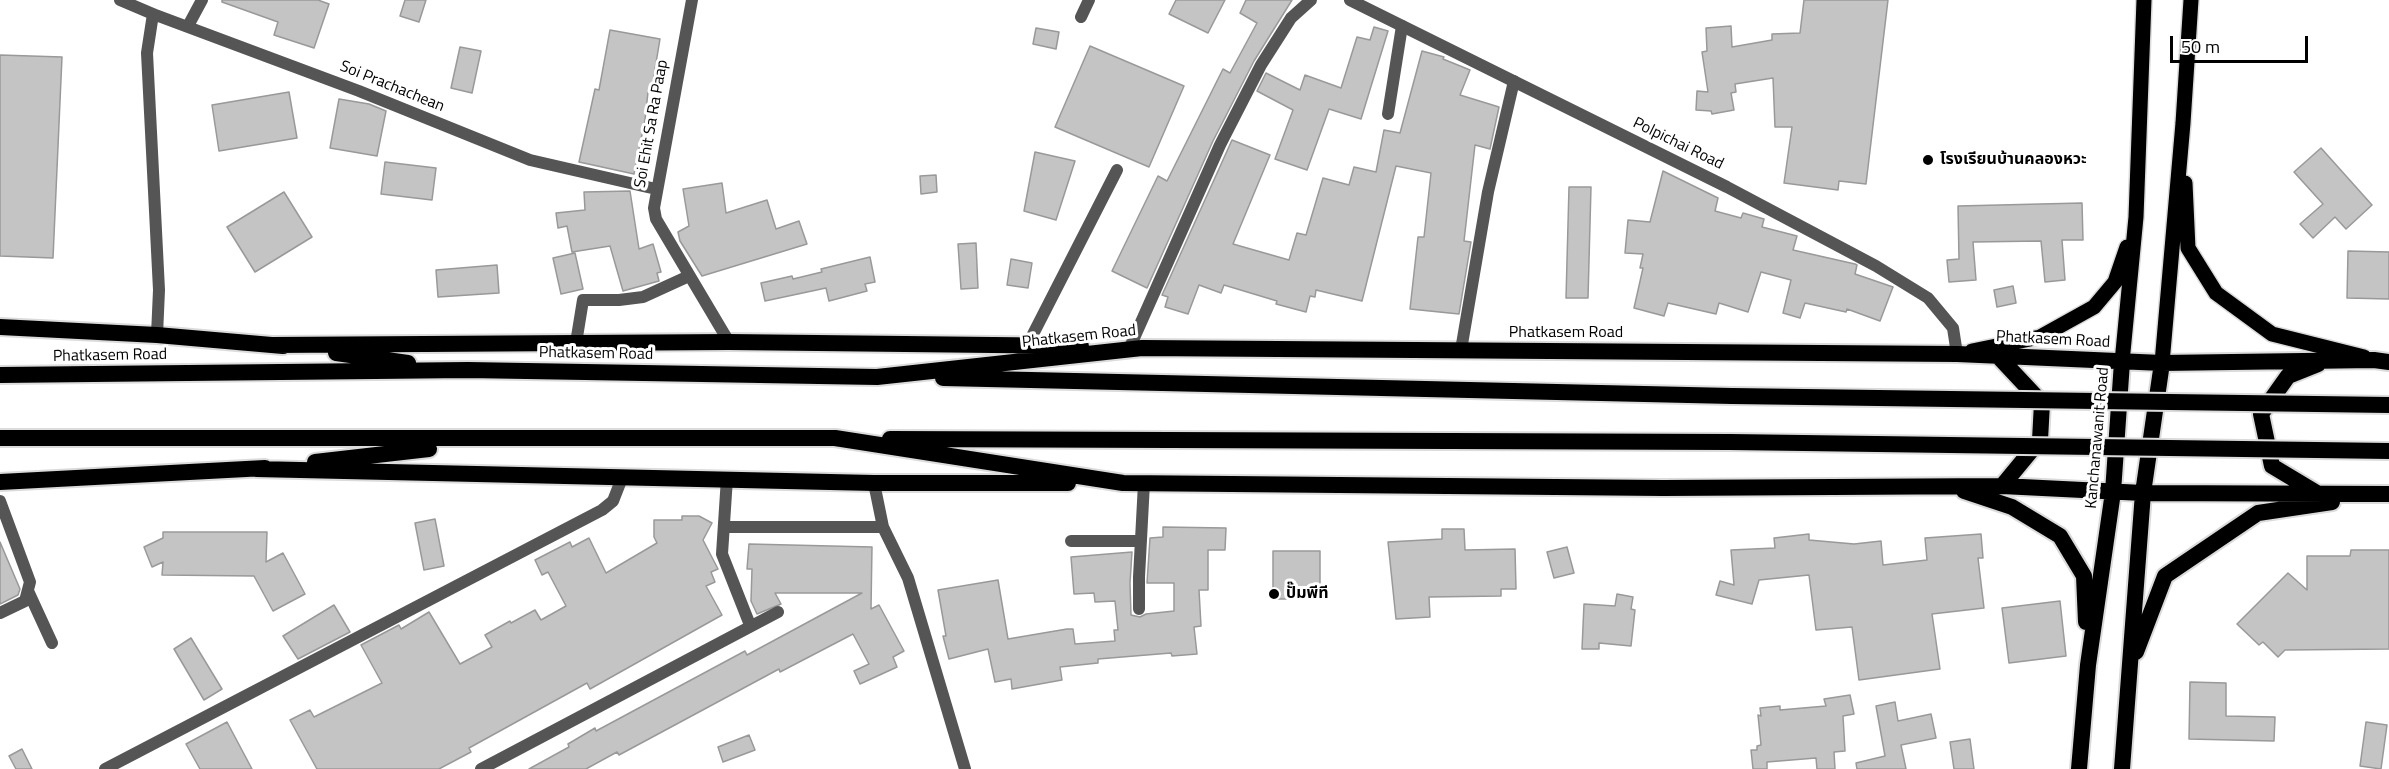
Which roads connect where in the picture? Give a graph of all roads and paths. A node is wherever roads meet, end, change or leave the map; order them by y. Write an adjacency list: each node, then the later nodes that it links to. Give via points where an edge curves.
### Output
1 (120, 0): 9 (street, Soi Prachachean)
2 (202, 0): 11 (street)
3 (692, 0): 17 (street, Soi Ehit Sa Ra Paap)
4 (1089, 0): 10 (street)
5 (1311, 0): 26 (street, via 1291,18 1261,65 1220,145)
6 (1350, 0): 12 (street, Polpichai Road)
7 (2144, 0): 18 (main road, Kanchanawanit Road)
8 (2191, 0): 15 (main road)
9 (153, 15): 11 (street, Soi Prachachean); 21 (street, via 147,53 159,290)
10 (1081, 17)
11 (188, 26): 17 (street, Soi Prachachean, via 530,160)
12 (1402, 26): 13 (street, Polpichai Road); 14 (street)
13 (1514, 81): 27 (street, via 1488,192); 28 (street, Polpichai Road, via 1876,266 1928,298 1953,328)
14 (1388, 114)
15 (2183, 123): 31 (main road, via 2188,248 2216,293 2272,334); 33 (main road)
16 (1117, 170): 24 (street)
17 (656, 189): 19 (street, Soi Ehit Sa Ra Paap, via 656,219)
18 (2136, 217): 28 (main road, via 2115,282 2094,307 2040,337); 32 (main road, Kanchanawanit Road)
19 (689, 276): 22 (street, Soi Ehit Sa Ra Paap); 23 (street, via 642,297 583,300)
20 (0, 327): 21 (highway)
21 (157, 334): 25 (highway)
22 (729, 342): 23 (highway); 24 (highway)
23 (576, 343): 25 (highway)
24 (1028, 344): 26 (highway)
25 (272, 345): 34 (highway)
26 (1136, 347): 27 (highway, Phatkasem Road); 36 (highway, Phatkasem Road)
27 (1461, 350): 28 (highway, Phatkasem Road)
28 (1958, 354): 29 (highway, Phatkasem Road)
29 (1997, 355): 32 (highway, Phatkasem Road); 49 (highway, via 2042,403 2040,440)
30 (2327, 361): 31 (highway, Phatkasem Road); 33 (highway, Phatkasem Road); 53 (highway, via 2288,376 2261,414 2272,466)
31 (2382, 361)
32 (2122, 362): 33 (highway, Phatkasem Road); 51 (highway, Kanchanawanit Road)
33 (2162, 363): 52 (highway)
34 (468, 370): 35 (highway, Phatkasem Road); 36 (highway, Phatkasem Road)
35 (0, 375)
36 (876, 377): 37 (highway, bridge, via 1732,396)
37 (2389, 405)
38 (0, 438): 40 (highway)
39 (835, 438): 40 (highway); 41 (highway, bridge, via 1730,442); 47 (highway)
40 (505, 440): 42 (highway)
41 (2389, 451)
42 (256, 469): 43 (highway); 45 (highway)
43 (622, 478): 44 (highway); 68 (street, via 614,501 602,510)
44 (727, 478): 46 (highway); 56 (street)
45 (0, 482)
46 (874, 483): 47 (highway); 57 (street)
47 (1123, 483): 48 (highway)
48 (1144, 483): 50 (highway); 58 (street)
49 (2002, 486): 50 (highway); 51 (highway)
50 (1950, 487): 67 (highway, via 2012,507 2060,536 2084,576)
51 (2113, 492): 52 (highway); 67 (highway, Kanchanawanit Road)
52 (2143, 493): 53 (highway); 66 (highway)
53 (2317, 494): 54 (highway)
54 (2386, 494): 66 (highway, via 2258,513 2165,576)
55 (0, 501): 60 (street, via 30,582)
56 (724, 527): 57 (street); 64 (street, via 722,554)
57 (883, 527): 70 (street, via 908,578)
58 (1141, 541): 59 (street); 61 (street)
59 (1071, 542)
60 (29, 593): 63 (street, via 25,601); 65 (street)
61 (1139, 609)
62 (778, 612): 64 (street)
63 (0, 613)
64 (750, 625): 69 (street)
65 (52, 643)
66 (2131, 664): 72 (highway)
67 (2088, 665): 71 (highway, Kanchanawanit Road)
68 (105, 769)
69 (481, 769)
70 (965, 769)
71 (2079, 769)
72 (2122, 769)

